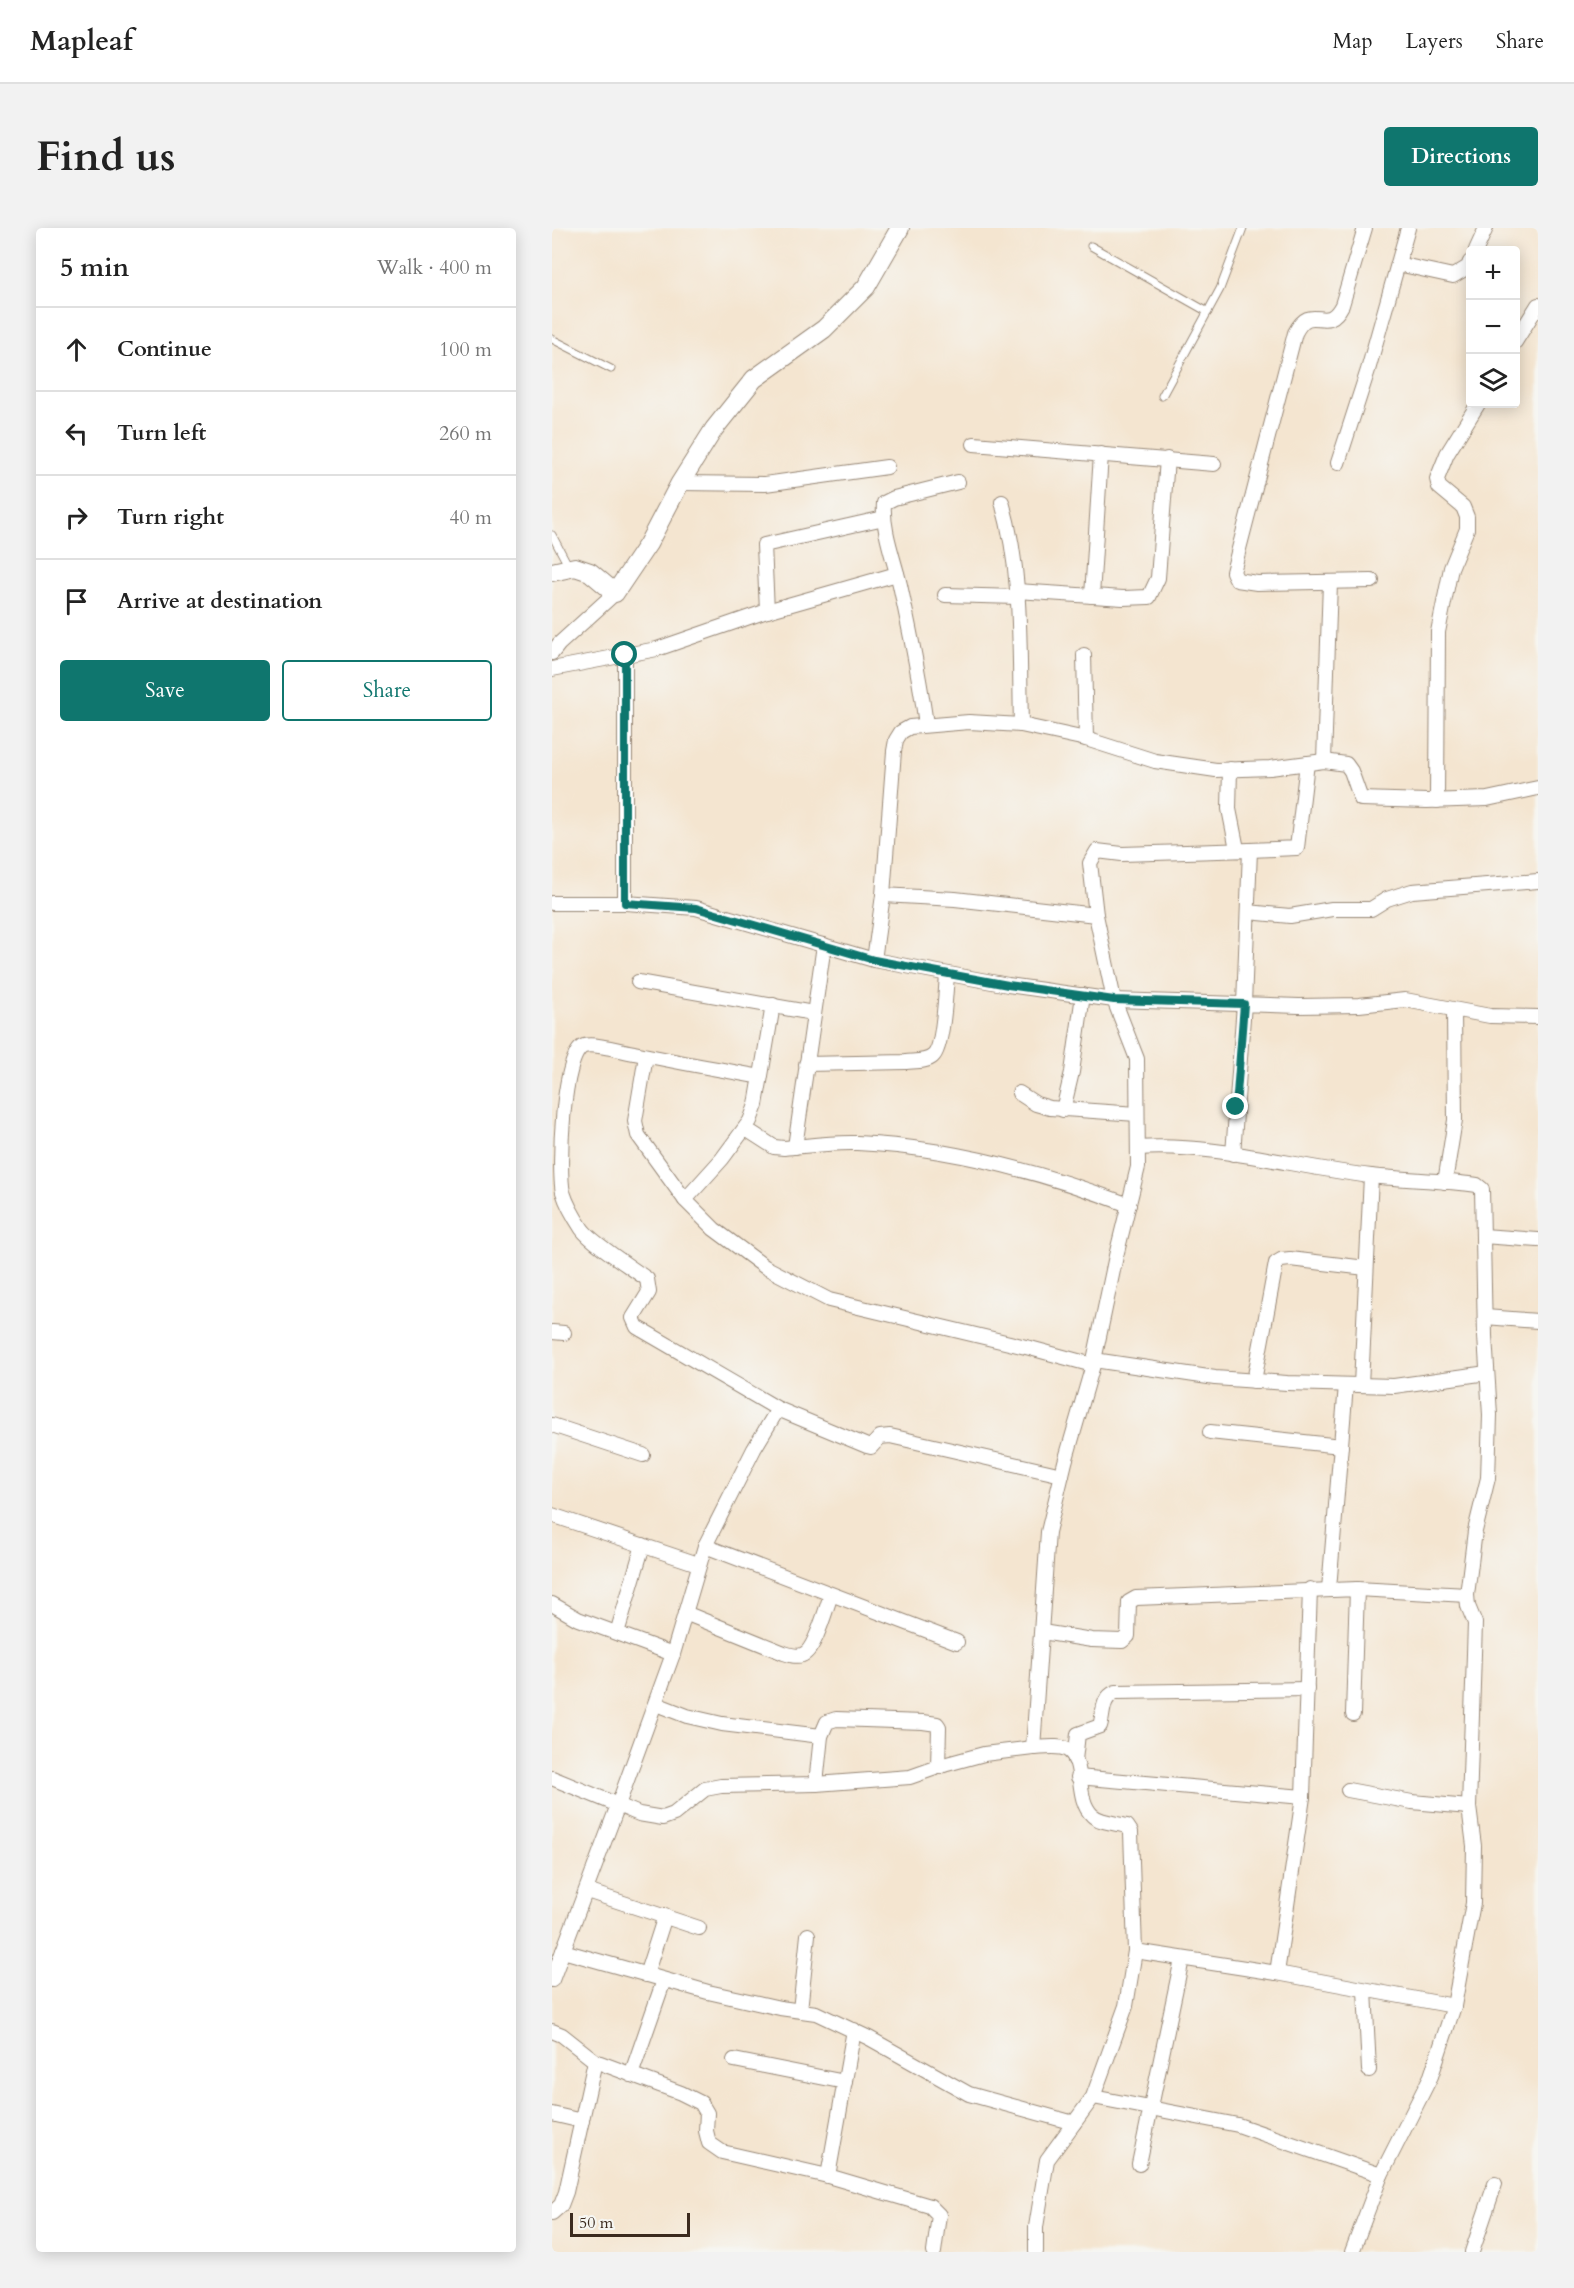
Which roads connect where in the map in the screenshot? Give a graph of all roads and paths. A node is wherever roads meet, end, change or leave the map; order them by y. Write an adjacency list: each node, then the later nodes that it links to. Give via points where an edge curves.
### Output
1 (900, 228): 24 (street, via 866,287 824,329 754,379 714,429)
2 (1243, 228): 11 (lane)
3 (1365, 228): 31 (street, via 1337,315 1308,317 1295,333 1233,566 1234,577 1243,582)
4 (1408, 228): 8 (street)
5 (1486, 228): 7 (street)
6 (1091, 246): 11 (lane)
7 (1478, 246)
8 (1398, 264): 9 (street, via 1453,276); 20 (street)
9 (1466, 268)
10 (1538, 305): 12 (street)
11 (1208, 312): 15 (lane)
12 (1520, 334)
13 (552, 339): 14 (lane)
14 (611, 369)
15 (1162, 396)
16 (1476, 408): 48 (street, via 1447,454 1437,479 1439,487 1463,507 1467,529 1451,568 1438,632)
17 (974, 444): 18 (street)
18 (1101, 454): 19 (street); 35 (street)
19 (1167, 459): 21 (street); 35 (street, via 1158,578 1149,597)
20 (1338, 463)
21 (1214, 464)
22 (887, 467): 24 (street, via 765,484)
23 (958, 482): 26 (street, via 886,501)
24 (680, 483): 32 (street, via 648,544)
25 (1002, 502): 34 (street, via 1011,532)
26 (884, 518): 29 (street); 36 (street, via 764,545)
27 (552, 535): 28 (lane)
28 (561, 570): 32 (street, via 575,567 590,572)
29 (897, 574): 36 (street); 41 (street)
30 (1372, 581): 31 (street)
31 (1330, 582): 44 (street)
32 (615, 593): 37 (street)
33 (945, 594): 34 (street)
34 (1017, 594): 35 (street); 42 (street)
35 (1092, 596)
36 (767, 610): 38 (street, via 657,649)
37 (552, 654)
38 (625, 655): 40 (street); 53 (street)
39 (1084, 655): 43 (street)
40 (552, 669)
41 (926, 725): 42 (street); 51 (street, via 910,727 896,740)
42 (1021, 725): 43 (street)
43 (1086, 739): 46 (street, via 1155,761)
44 (1324, 761): 45 (street); 48 (street, via 1346,764 1360,799)
45 (1307, 763): 46 (street); 49 (street, via 1297,848)
46 (1230, 769): 49 (street, via 1228,809)
47 (1538, 788): 48 (street, via 1487,799)
48 (1437, 801)
49 (1244, 850): 54 (street); 55 (street, via 1122,854 1097,851 1090,863)
50 (1536, 884): 54 (street, via 1412,891 1371,909 1332,909 1290,916)
51 (883, 895): 55 (street); 57 (street)
52 (552, 903): 53 (street)
53 (625, 903): 56 (street, via 696,908)
54 (1248, 912): 62 (street)
55 (1096, 915): 61 (street)
56 (824, 945): 57 (street); 65 (street)
57 (874, 960): 58 (street)
58 (948, 974): 60 (street); 68 (street, via 942,1029 933,1056 906,1062)
59 (638, 982): 63 (street)
60 (1083, 995): 61 (street); 71 (street)
61 (1114, 1000): 62 (street); 72 (street, via 1137,1059)
62 (1244, 1004): 64 (street, via 1359,1005 1405,1000); 76 (street)
63 (773, 1005): 65 (street); 69 (street)
64 (1454, 1010): 66 (street); 78 (street, via 1455,1120)
65 (813, 1013): 68 (street)
66 (1538, 1017)
67 (646, 1056): 69 (street); 79 (street, via 636,1121 638,1135); 91 (street, via 584,1046 574,1057 563,1115 561,1174 568,1205 584,1231 647,1279 649,1292 633,1318 637,1327)
68 (806, 1064): 74 (street)
69 (760, 1077): 73 (street, via 756,1105)
70 (1018, 1093): 71 (street, via 1036,1104)
71 (1063, 1110): 72 (street)
72 (1137, 1114): 75 (street)
73 (746, 1129): 74 (street, via 774,1147); 79 (street)
74 (795, 1147): 80 (street, via 854,1143 916,1148 1070,1183)
75 (1138, 1148): 76 (street, via 1164,1146); 80 (street, via 1138,1167)
76 (1233, 1154): 77 (street)
77 (1371, 1176): 78 (street); 83 (street)
78 (1445, 1182): 81 (street, via 1480,1186)
79 (684, 1200): 86 (street, via 714,1229 765,1267 829,1300)
80 (1128, 1205): 86 (street)
81 (1483, 1236): 82 (street); 84 (street)
82 (1538, 1240)
83 (1366, 1268): 88 (street, via 1290,1259 1276,1263); 90 (street)
84 (1485, 1317): 85 (street); 87 (street)
85 (1538, 1321)
86 (1094, 1363): 88 (street); 96 (street)
87 (1487, 1373): 90 (street, via 1394,1386); 105 (street, via 1488,1478 1475,1531)
88 (1254, 1381): 89 (street)
89 (1346, 1385): 90 (street); 94 (street)
90 (1361, 1385)
91 (778, 1409): 96 (street, via 871,1447 880,1437 890,1436); 99 (street)
92 (552, 1425): 95 (street)
93 (1210, 1432): 94 (street)
94 (1341, 1446): 102 (street)
95 (643, 1455)
96 (1062, 1475): 108 (street, via 1048,1532)
97 (552, 1515): 98 (street)
98 (643, 1545): 100 (street); 109 (street)
99 (705, 1546): 100 (street); 104 (street)
100 (698, 1564): 107 (street)
101 (1310, 1589): 102 (street); 108 (street, via 1131,1599 1128,1636 1122,1641); 112 (street)
102 (1329, 1589): 103 (street)
103 (1357, 1589): 105 (street); 114 (street)
104 (831, 1595): 107 (street, via 813,1644 800,1656); 110 (street)
105 (1467, 1595): 125 (street, via 1475,1623)
106 (552, 1604): 109 (street)
107 (685, 1614): 111 (street)
108 (1042, 1632): 116 (street)
109 (617, 1634): 111 (street)
110 (957, 1642)
111 (673, 1653): 113 (street)
112 (1306, 1689): 117 (street, via 1116,1692 1104,1702 1100,1726 1078,1734); 123 (street)
113 (656, 1704): 115 (street, via 722,1724); 124 (street)
114 (1353, 1714)
115 (821, 1736): 118 (street, via 827,1722 836,1719 932,1723 939,1727); 121 (street)
116 (1033, 1748): 117 (street, via 1062,1748 1070,1751); 118 (street, via 984,1754)
117 (1075, 1760): 119 (street)
118 (938, 1767): 121 (street, via 910,1777)
119 (1078, 1777): 123 (street); 132 (street, via 1087,1810 1094,1817 1127,1826 1131,1832)
120 (552, 1778): 124 (street)
121 (816, 1784): 124 (street, via 705,1789 663,1818 639,1815)
122 (1348, 1790): 125 (street, via 1403,1801)
123 (1303, 1797): 134 (street)
124 (618, 1805): 126 (street)
125 (1469, 1807): 139 (street, via 1474,1846 1473,1903)
126 (587, 1891): 127 (street); 131 (street)
127 (665, 1916): 128 (street); 135 (street)
128 (699, 1928)
129 (808, 1935): 140 (street)
130 (552, 1940): 131 (street)
131 (565, 1948): 135 (street); 136 (street)
132 (1135, 1951): 133 (street); 148 (street, via 1126,2006)
133 (1182, 1959): 134 (street); 149 (street)
134 (1277, 1973): 138 (street)
135 (646, 1975): 137 (street)
136 (552, 1980)
137 (664, 1980): 140 (street); 146 (street)
138 (1365, 1990): 139 (street); 145 (street)
139 (1454, 2006): 154 (street, via 1431,2076)
140 (800, 2010): 141 (street, via 829,2017)
141 (854, 2030): 147 (street); 152 (street, via 969,2094)
142 (552, 2031): 144 (street)
143 (734, 2060): 147 (street)
144 (595, 2061): 146 (street); 151 (street)
145 (1369, 2070)
146 (631, 2074): 155 (street, via 701,2103 707,2113 707,2138 713,2148)
147 (845, 2082): 155 (street)
148 (1093, 2097): 149 (street); 152 (street)
149 (1152, 2107): 153 (street); 154 (street, via 1238,2125)
150 (552, 2114): 151 (street)
151 (582, 2121): 157 (street, via 566,2192 561,2205)
152 (1074, 2123): 159 (street, via 1047,2160)
153 (1139, 2164)
154 (1381, 2175): 160 (street)
155 (828, 2176): 158 (street, via 935,2210 939,2223)
156 (1496, 2184): 161 (street)
157 (552, 2213)
158 (934, 2252)
159 (1036, 2252)
160 (1352, 2252)
161 (1472, 2252)

